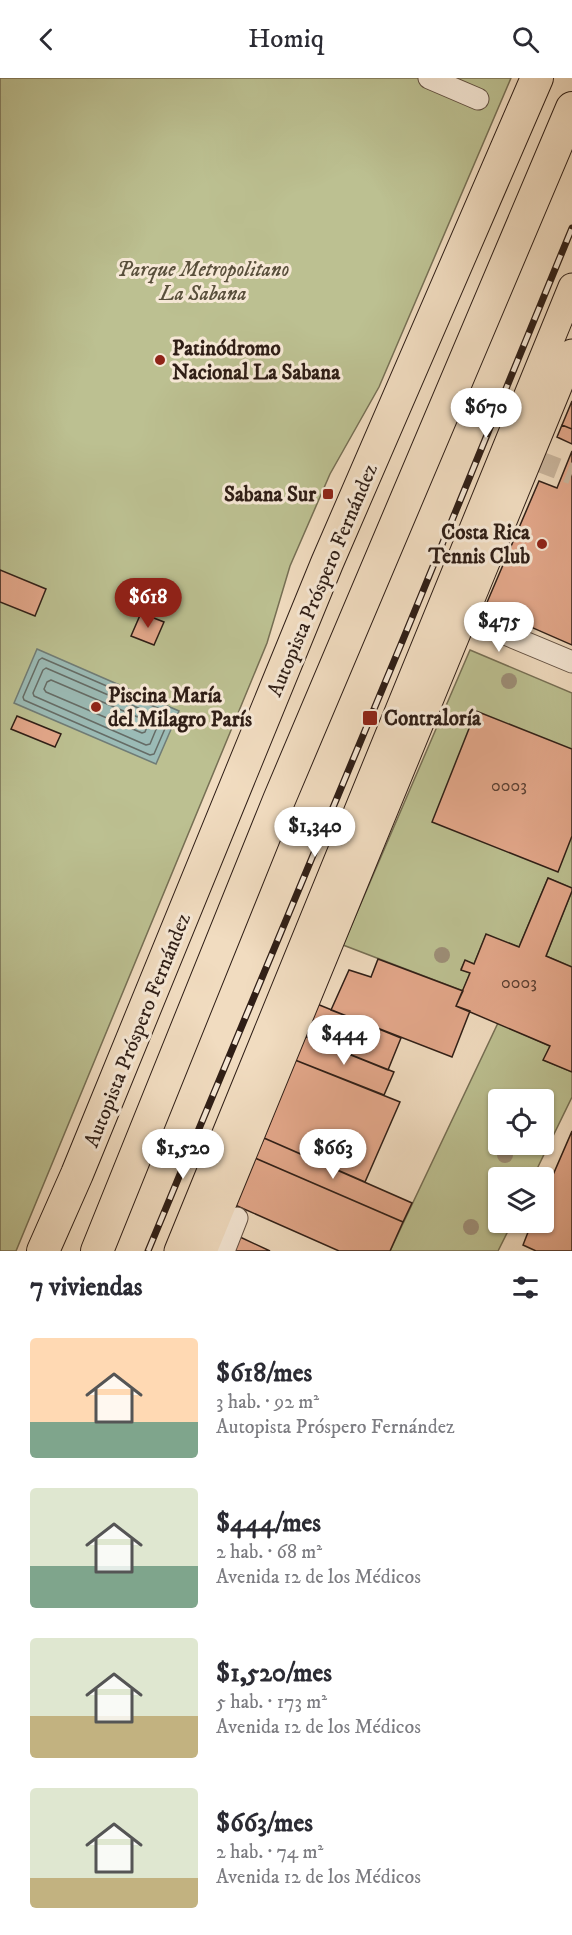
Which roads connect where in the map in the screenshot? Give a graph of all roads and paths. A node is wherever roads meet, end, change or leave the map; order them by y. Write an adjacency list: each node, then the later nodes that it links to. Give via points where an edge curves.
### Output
1 (429, 78): 3 (street)
2 (537, 78): 7 (highway, Autopista Próspero Fernández)
3 (478, 99)
4 (572, 108): 10 (highway)
5 (572, 287): 8 (main road)
6 (572, 353): 8 (main road, via 535,454)
7 (320, 581): 10 (highway, via 345,568 358,580 338,639); 12 (highway, Autopista Próspero Fernández)
8 (452, 612): 9 (street); 14 (main road); 15 (main road)
9 (572, 662)
10 (334, 673): 13 (highway)
11 (237, 1218): 16 (street)
12 (43, 1251)
13 (97, 1251)
14 (178, 1251)
15 (203, 1251)
16 (224, 1251)

